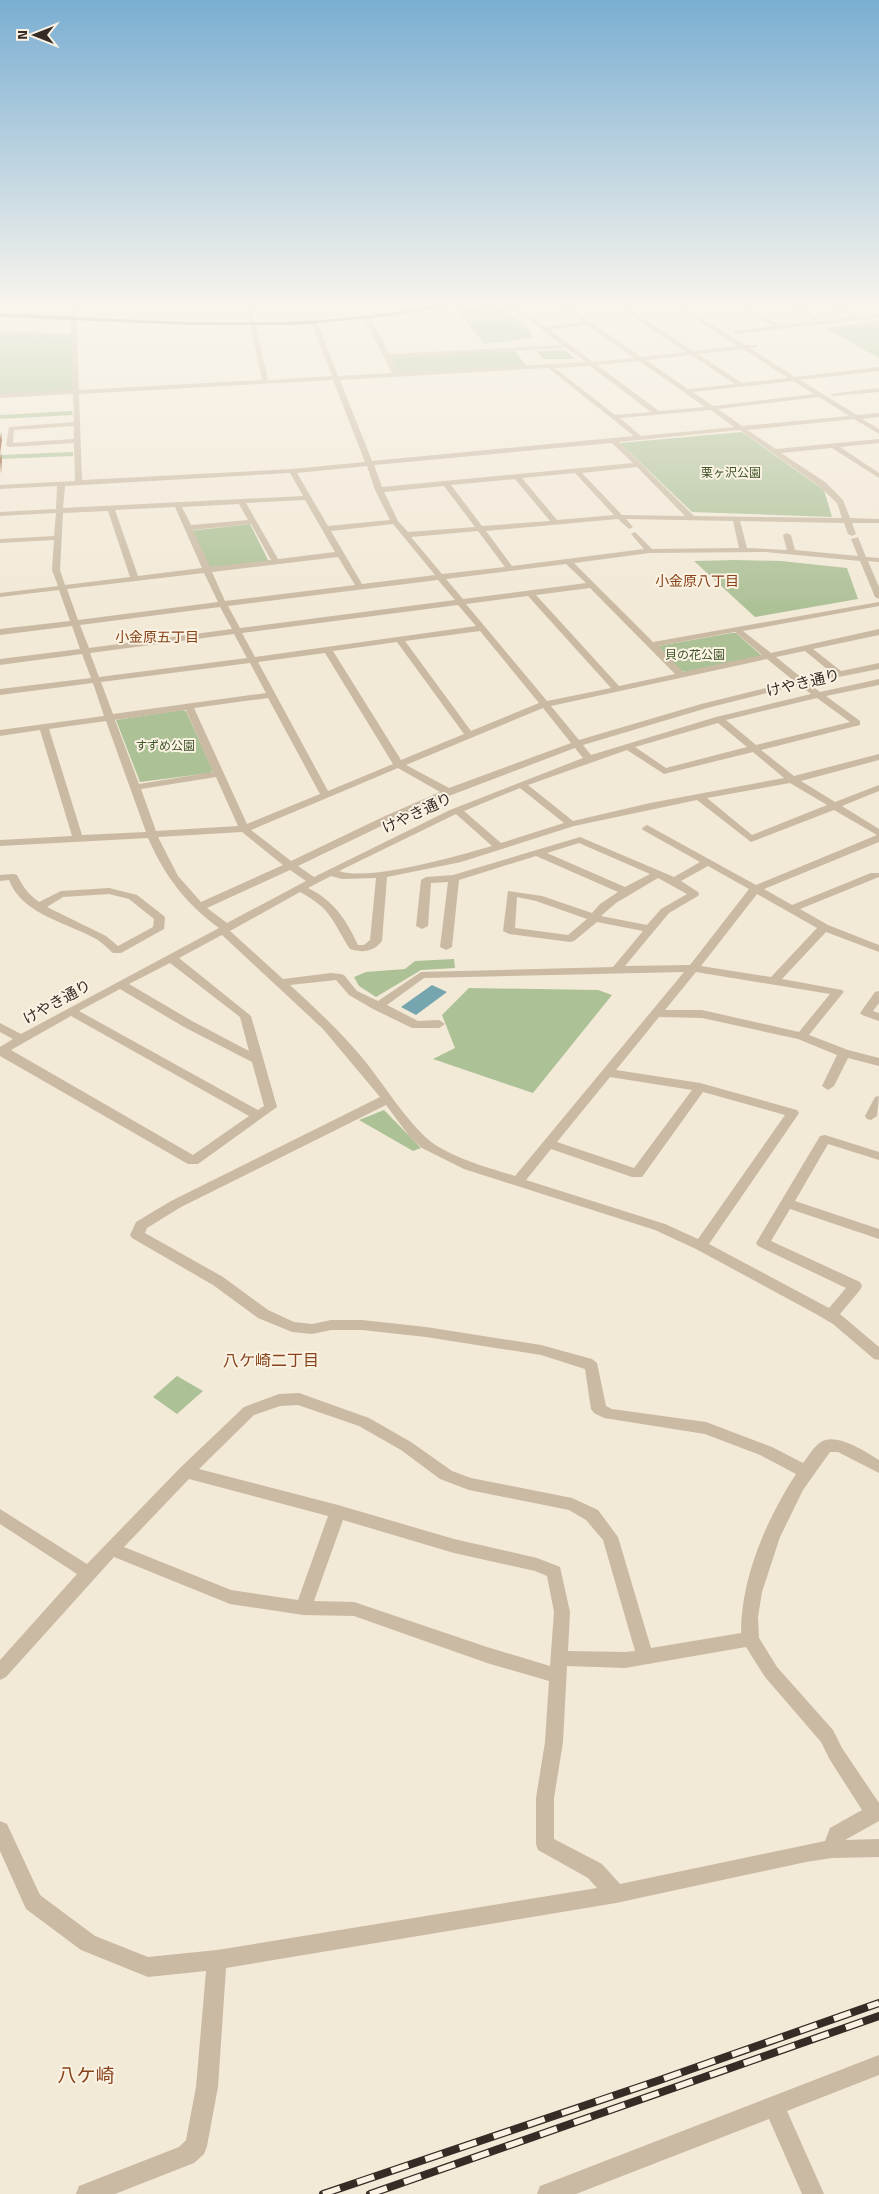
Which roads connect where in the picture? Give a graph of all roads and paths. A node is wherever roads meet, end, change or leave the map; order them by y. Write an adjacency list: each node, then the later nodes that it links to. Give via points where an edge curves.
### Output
1 (76, 403): 16 (street)
2 (346, 403): 25 (street)
3 (597, 403): 13 (street)
4 (645, 403): 10 (street)
5 (707, 403): 8 (street)
6 (752, 403): 8 (street)
7 (833, 403): 14 (street)
8 (714, 408): 10 (street); 17 (street)
9 (857, 408): 12 (street)
10 (658, 413): 13 (street)
11 (879, 415): 12 (street)
12 (868, 416): 14 (street); 15 (street)
13 (614, 417): 19 (street)
14 (855, 417): 17 (street); 18 (street)
15 (879, 422)
16 (77, 424): 21 (street); 21 (street, via 11,428 9,445)
17 (742, 428): 19 (street); 24 (street)
18 (879, 432)
19 (639, 437): 20 (street)
20 (613, 440): 25 (street); 26 (street)
21 (77, 441): 31 (street)
22 (879, 441): 23 (street)
23 (833, 445): 24 (street); 30 (street)
24 (776, 451): 46 (street, via 832,492 840,502)
25 (369, 463): 28 (street); 35 (street)
26 (638, 464): 27 (street); 43 (street)
27 (576, 470): 29 (street); 42 (street)
28 (292, 471): 31 (street); 36 (street)
29 (516, 476): 32 (street); 50 (street)
30 (879, 476)
31 (79, 483): 33 (street)
32 (446, 483): 35 (street); 53 (street)
33 (61, 484): 34 (street); 40 (street)
34 (0, 487)
35 (379, 490): 49 (street)
36 (308, 498): 37 (street); 54 (street)
37 (242, 502): 38 (street); 48 (street)
38 (178, 506): 39 (street); 52 (street)
39 (111, 509): 40 (street); 70 (street)
40 (59, 510): 41 (street); 57 (street)
41 (0, 514)
42 (619, 517): 43 (street); 50 (street); 51 (street)
43 (692, 518): 44 (street)
44 (736, 519): 45 (street); 59 (street)
45 (782, 520): 46 (street); 61 (street)
46 (847, 521): 47 (street); 63 (street)
47 (879, 521)
48 (253, 522): 52 (street); 66 (street)
49 (395, 522): 54 (street); 56 (street)
50 (555, 522): 53 (street)
51 (628, 527)
52 (188, 528): 68 (street)
53 (480, 528): 56 (street); 67 (street)
54 (326, 529): 62 (street)
55 (635, 534): 60 (street)
56 (405, 535): 69 (street)
57 (57, 538): 58 (street); 73 (street, via 56,570)
58 (0, 541)
59 (743, 549): 60 (street); 61 (street)
60 (650, 551): 64 (street)
61 (792, 552): 63 (street)
62 (340, 554): 66 (street); 72 (street)
63 (863, 559): 65 (street); 76 (street)
64 (567, 560): 67 (street); 71 (street)
65 (879, 560)
66 (275, 561): 68 (street)
67 (509, 567): 69 (street)
68 (208, 569): 70 (street); 78 (street)
69 (439, 576): 72 (street); 77 (street)
70 (135, 579): 73 (street)
71 (591, 585): 74 (street); 87 (street)
72 (359, 586): 78 (street)
73 (62, 587): 75 (street); 80 (street)
74 (530, 593): 77 (street); 100 (street)
75 (0, 595)
76 (879, 597)
77 (460, 602): 81 (street); 84 (street)
78 (222, 603): 80 (street); 84 (street)
79 (879, 604): 82 (street)
80 (74, 622): 83 (street); 90 (street)
81 (481, 628): 86 (street); 104 (street)
82 (737, 630): 87 (street); 91 (street)
83 (0, 632)
84 (236, 632): 90 (street); 92 (street)
85 (879, 632): 88 (street)
86 (399, 639): 89 (street); 110 (street)
87 (651, 645): 96 (street)
88 (807, 648): 91 (street); 95 (street)
89 (328, 650): 92 (street); 116 (street)
90 (85, 651): 93 (street); 97 (street)
91 (769, 656): 96 (street); 98 (street)
92 (254, 660): 97 (street); 103 (street)
93 (0, 662)
94 (879, 666): 95 (street)
95 (839, 674): 98 (street)
96 (680, 675): 100 (street)
97 (95, 680): 101 (street); 106 (street)
98 (801, 682): 102 (street); 111 (street, via 704,705)
99 (879, 682): 102 (street, けやき通り)
100 (617, 689): 104 (street)
101 (0, 692)
102 (817, 694): 107 (street, けやき通り); 113 (street, via 857,723)
103 (270, 695): 105 (street); 123 (street)
104 (543, 705): 110 (street); 111 (street)
105 (189, 707): 106 (street); 117 (street)
106 (109, 718): 108 (street); 120 (street)
107 (719, 719): 112 (street, けやき通り); 113 (street)
108 (44, 727): 109 (street); 133 (street)
109 (0, 733)
110 (468, 735): 116 (street)
111 (576, 744): 115 (street); 122 (street)
112 (628, 747): 113 (street, via 664,771); 115 (street, けやき通り)
113 (753, 749): 118 (street)
114 (879, 757): 118 (street)
115 (589, 760): 119 (street, けやき通り)
116 (399, 765): 122 (street); 123 (street)
117 (219, 774): 120 (street); 129 (street)
118 (792, 780): 124 (street); 125 (street)
119 (521, 784): 126 (street, けやき通り); 127 (street)
120 (134, 787): 131 (street)
121 (879, 788): 125 (street)
122 (448, 792): 139 (street)
123 (325, 795): 129 (street)
124 (699, 797): 125 (street, via 750,839); 127 (street)
125 (835, 806): 130 (street)
126 (458, 811): 136 (street); 140 (street, けやき通り)
127 (571, 824): 132 (street)
128 (647, 828): 138 (street)
129 (244, 829): 131 (street); 139 (street)
130 (879, 833)
131 (152, 834): 133 (street); 151 (street, via 173,878)
132 (532, 836): 136 (street); 137 (street)
133 (78, 838): 135 (street)
134 (879, 838): 149 (street)
135 (0, 843)
136 (499, 846): 141 (street, via 437,864)
137 (542, 852): 142 (street, via 580,840); 145 (street); 150 (street)
138 (708, 862): 147 (street); 149 (street)
139 (291, 866): 146 (street); 151 (street)
140 (331, 872): 141 (street, via 346,876); 146 (street, けやき通り)
141 (382, 875): 148 (street, via 376,941 371,947 360,949 354,947 335,911 326,902)
142 (656, 875): 147 (street); 150 (street)
143 (875, 875): 153 (street)
144 (0, 878): 152 (street, via 13,877 14,885)
145 (454, 878): 155 (street, via 426,880); 159 (street)
146 (313, 881): 148 (street, けやき通り)
147 (674, 882): 158 (street, via 694,894 665,911)
148 (300, 888): 157 (street, けやき通り)
149 (755, 889): 153 (street); 162 (street)
150 (627, 892): 154 (street, via 606,904)
151 (199, 907): 157 (street)
152 (39, 908): 152 (street, via 62,894 109,891 133,897 160,918 158,929 117,951 102,938)
153 (791, 909): 156 (street)
154 (595, 918): 154 (street, via 538,898 512,893 509,931 570,939); 158 (street)
155 (422, 926)
156 (824, 927): 160 (street); 164 (street)
157 (225, 929): 161 (street, けやき通り); 165 (street)
158 (649, 929): 163 (street)
159 (446, 947)
160 (878, 948)
161 (171, 958): 166 (street, けやき通り); 178 (street, via 245,1016)
162 (692, 968): 163 (street); 164 (street); 170 (street)
163 (616, 970): 168 (street, via 421,975)
164 (774, 981): 174 (street, via 838,992)
165 (281, 983): 168 (street, via 340,977 353,993); 183 (street, via 327,1026)
166 (120, 984): 169 (street, けやき通り); 178 (street)
167 (879, 994): 171 (street, via 866,1013)
168 (377, 1007): 172 (street, via 416,1025)
169 (71, 1011): 175 (street, けやき通り); 185 (street)
170 (655, 1013): 174 (street, via 702,1014); 180 (street)
171 (879, 1017)
172 (439, 1024)
173 (0, 1027): 175 (street)
174 (802, 1036): 177 (street)
175 (21, 1039): 176 (street, けやき通り)
176 (1, 1051): 185 (street, via 193,1161)
177 (844, 1052): 179 (street); 181 (street)
178 (257, 1060): 185 (street, via 271,1107)
179 (879, 1062)
180 (606, 1072): 182 (street); 187 (street)
181 (828, 1086)
182 (700, 1087): 187 (street, via 637,1174); 192 (street, via 793,1113)
183 (387, 1099): 189 (street, via 427,1145 469,1166); 197 (street, via 176,1204 141,1225 137,1235 218,1281 263,1314 292,1327 312,1329 362,1325 426,1332 540,1350 587,1363 592,1368 599,1409 609,1414 706,1428 766,1451)
184 (879, 1100): 186 (street)
185 (258, 1116)
186 (871, 1116)
187 (548, 1142): 189 (street)
188 (879, 1156): 190 (street, via 825,1139)
189 (518, 1182): 192 (street, via 646,1222)
190 (786, 1203): 191 (street); 193 (street, via 763,1243 855,1286)
191 (879, 1234)
192 (701, 1246): 193 (street)
193 (830, 1316): 194 (street)
194 (879, 1355)
195 (879, 1467): 197 (street, via 840,1446 826,1446)
196 (186, 1472): 198 (street); 200 (street); 204 (street, via 249,1411 279,1400 299,1398 364,1422 406,1446 446,1475 470,1484 572,1504 592,1515 610,1537)
197 (806, 1472): 203 (street, via 769,1541 748,1623)
198 (338, 1512): 202 (street); 205 (street, via 454,1546 537,1564 554,1572 562,1612)
199 (0, 1516): 201 (street)
200 (112, 1549): 201 (street); 202 (street, via 230,1597)
201 (88, 1573): 206 (street)
202 (303, 1608): 205 (street, via 354,1608 487,1655)
203 (750, 1639): 204 (street); 209 (street, via 771,1672 827,1736 875,1813 837,1834)
204 (645, 1657): 205 (street)
205 (558, 1666): 210 (street, via 554,1742 545,1798 545,1844 595,1871)
206 (0, 1672)
207 (0, 1830): 211 (street, via 33,1902 88,1943 148,1967)
208 (879, 1848): 209 (street)
209 (832, 1849): 210 (street)
210 (616, 1894): 211 (street)
211 (217, 1960): 214 (street, via 207,2086 196,2146 186,2155)
212 (879, 2064): 213 (street)
213 (774, 2106): 215 (street); 216 (street)
214 (87, 2194)
215 (548, 2194)
216 (813, 2194)

